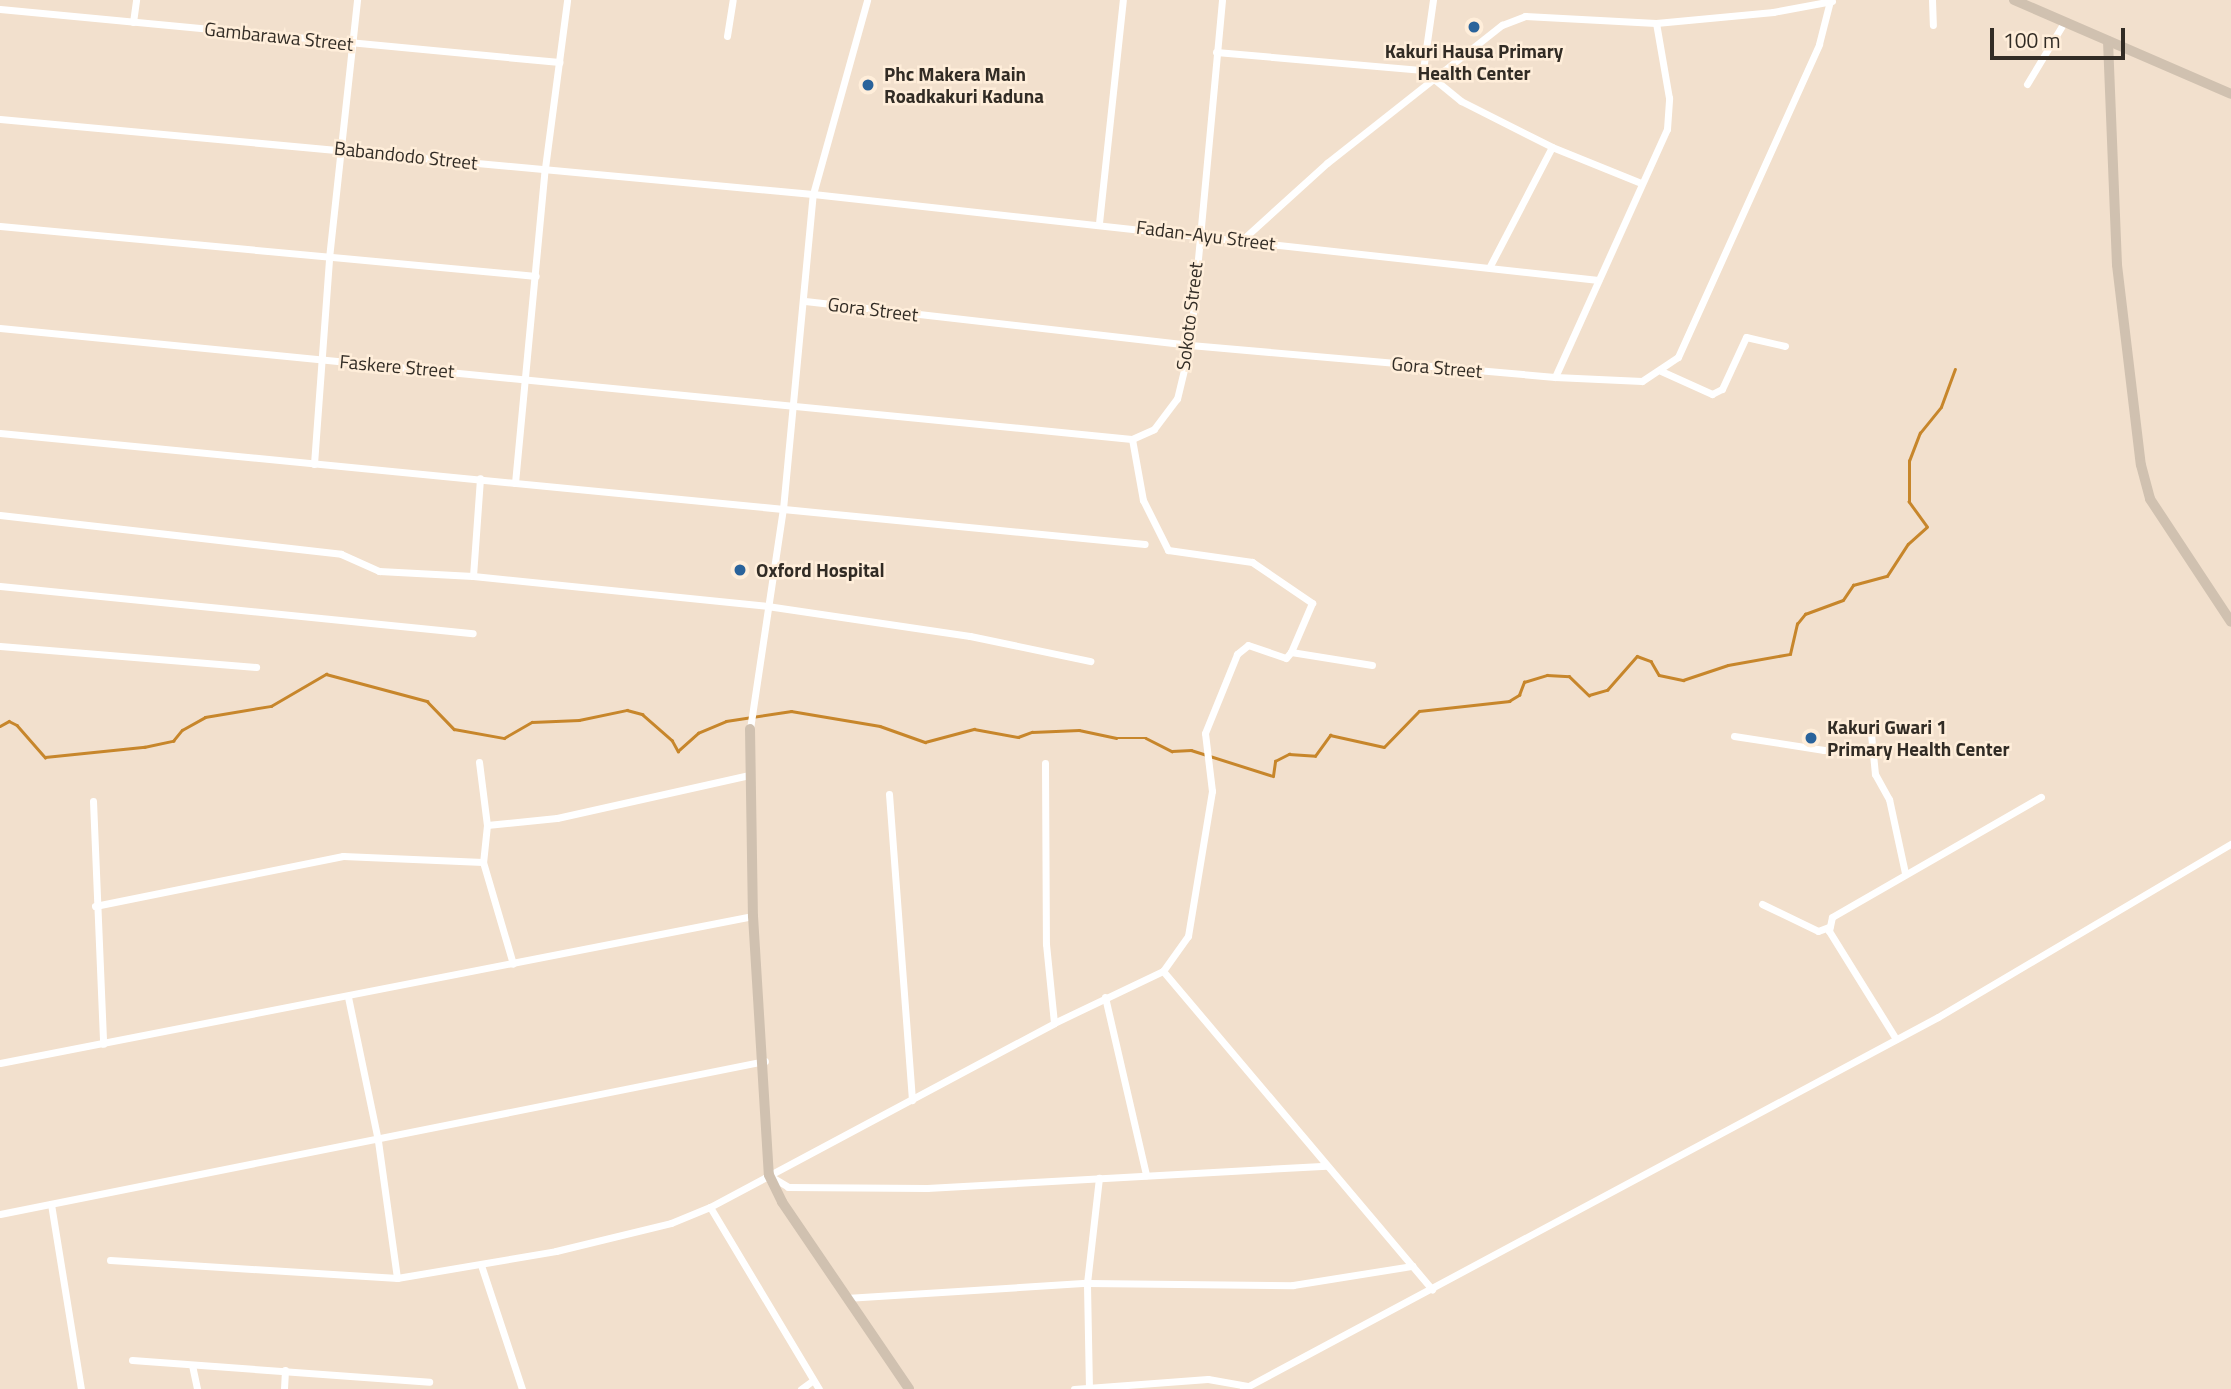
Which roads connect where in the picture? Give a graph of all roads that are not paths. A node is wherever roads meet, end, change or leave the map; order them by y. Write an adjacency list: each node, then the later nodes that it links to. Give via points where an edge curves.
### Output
1 (136, 0): 13 (street)
2 (357, 0): 19 (street)
3 (567, 0): 21 (street)
4 (733, 0): 17 (street)
5 (867, 0): 31 (street)
6 (1123, 0): 32 (street)
7 (1222, 0): 20 (street, Sokoto Street)
8 (1433, 0): 22 (street)
9 (1932, 0): 16 (street)
10 (2014, 0): 15 (street)
11 (1832, 1): 14 (street, via 1773,12); 45 (street, via 1819,44 1678,357)
12 (0, 9): 13 (street, Gambarawa Street)
13 (134, 22): 19 (street, Gambarawa Street)
14 (1656, 23): 23 (street, via 1525,16 1502,25); 30 (street, via 1669,98 1667,129)
15 (2063, 23): 18 (street); 24 (street)
16 (1933, 25)
17 (727, 36)
18 (2108, 41): 25 (street); 60 (street, via 2117,265 2139,453 2150,499)
19 (350, 43): 21 (street, Gambarawa Street); 28 (street)
20 (1216, 52): 22 (street); 34 (street, Sokoto Street)
21 (559, 62): 29 (street)
22 (1423, 70): 23 (street)
23 (1433, 82): 27 (street); 35 (street, via 1327,163)
24 (2027, 84)
25 (2231, 94)
26 (0, 119): 28 (street, Babandodo Street)
27 (1552, 146): 30 (street); 37 (street)
28 (340, 148): 29 (street, Babandodo Street); 36 (street)
29 (545, 168): 31 (street, Babandodo Street); 38 (street)
30 (1641, 183): 39 (street)
31 (813, 194): 32 (street, Fadan-Ayu Street); 40 (street)
32 (1098, 223): 34 (street, Fadan-Ayu Street)
33 (0, 226): 36 (street)
34 (1198, 233): 35 (street, Fadan-Ayu Street); 42 (street, Sokoto Street)
35 (1242, 240): 37 (street, Fadan-Ayu Street)
36 (329, 258): 38 (street); 44 (street)
37 (1490, 266): 39 (street, Fadan-Ayu Street)
38 (536, 275): 46 (street)
39 (1598, 280): 47 (street)
40 (805, 301): 42 (street, Gora Street); 48 (street)
41 (0, 328): 44 (street, Faskere Street)
42 (1190, 345): 47 (street, Gora Street); 50 (street, Sokoto Street, via 1177,400 1154,429)
43 (1785, 346): 45 (street, via 1746,337 1722,389 1712,394)
44 (321, 360): 46 (street, Faskere Street); 51 (street)
45 (1661, 371): 47 (street, Gora Street, via 1642,380)
46 (523, 377): 48 (street, Faskere Street); 53 (street)
47 (1555, 377)
48 (793, 407): 50 (street); 54 (street)
49 (0, 433): 51 (street)
50 (1132, 439): 63 (street, via 1143,500 1168,550 1252,562 1312,604)
51 (314, 464): 52 (street)
52 (480, 478): 53 (street); 57 (street)
53 (515, 482): 54 (street)
54 (783, 509): 56 (street); 59 (street)
55 (0, 515): 57 (street, via 341,554 379,571)
56 (1145, 544)
57 (472, 576): 59 (street)
58 (0, 586): 61 (street)
59 (767, 606): 64 (street, via 970,636); 67 (street)
60 (2231, 622)
61 (473, 633)
62 (0, 646): 66 (street)
63 (1291, 652): 65 (street); 86 (street, via 1286,658 1248,645 1242,648 1207,723 1212,791 1188,936)
64 (1090, 661)
65 (1372, 665)
66 (256, 667)
67 (750, 729): 73 (street)
68 (1871, 734): 70 (street)
69 (1734, 736): 70 (street, via 1824,750)
70 (1869, 751): 80 (street, via 1889,799)
71 (480, 762): 77 (street)
72 (1045, 763): 89 (street, via 1046,944)
73 (749, 775): 77 (street, via 557,818); 83 (street)
74 (889, 794): 94 (street)
75 (2041, 797): 80 (street)
76 (93, 801): 82 (street)
77 (487, 825): 79 (street)
78 (2231, 844): 90 (street)
79 (483, 862): 82 (street, via 353,855); 85 (street)
80 (1905, 873): 84 (street, via 1832,917)
81 (1762, 904): 84 (street, via 1818,931)
82 (95, 906): 91 (street)
83 (754, 916): 85 (street); 92 (street)
84 (1829, 927): 90 (street)
85 (513, 964): 87 (street)
86 (1163, 971): 88 (street); 96 (street)
87 (348, 997): 91 (street); 95 (street)
88 (1105, 997): 89 (street); 98 (street)
89 (1054, 1023): 94 (street)
90 (1896, 1039): 108 (street)
91 (103, 1044): 93 (street)
92 (765, 1061): 95 (street); 97 (street)
93 (0, 1063)
94 (912, 1100): 97 (street)
95 (377, 1142): 100 (street); 106 (street)
96 (1326, 1166): 98 (street); 105 (street)
97 (769, 1175): 99 (street, via 788,1187 927,1188); 101 (street); 109 (street)
98 (1146, 1175): 99 (street)
99 (1099, 1178): 107 (street)
100 (51, 1204): 102 (street); 118 (street)
101 (710, 1207): 104 (street, via 671,1223); 114 (street)
102 (0, 1214)
103 (110, 1260): 106 (street)
104 (481, 1265): 106 (street); 122 (street)
105 (1412, 1266): 107 (street, via 1293,1285); 108 (street)
106 (397, 1278)
107 (1087, 1283): 109 (street); 116 (street)
108 (1432, 1289): 117 (street)
109 (846, 1298): 125 (street)
110 (132, 1360): 111 (street)
111 (192, 1365): 112 (street); 119 (street)
112 (285, 1370): 113 (street); 120 (street)
113 (376, 1378): 115 (street); 121 (street)
114 (812, 1381): 123 (street); 124 (street)
115 (429, 1382)
116 (1089, 1388): 117 (street, via 1208,1379); 126 (street)
117 (1245, 1388)
118 (80, 1389)
119 (197, 1389)
120 (284, 1389)
121 (374, 1389)
122 (522, 1389)
123 (801, 1389)
124 (819, 1389)
125 (909, 1389)
126 (1074, 1389)

